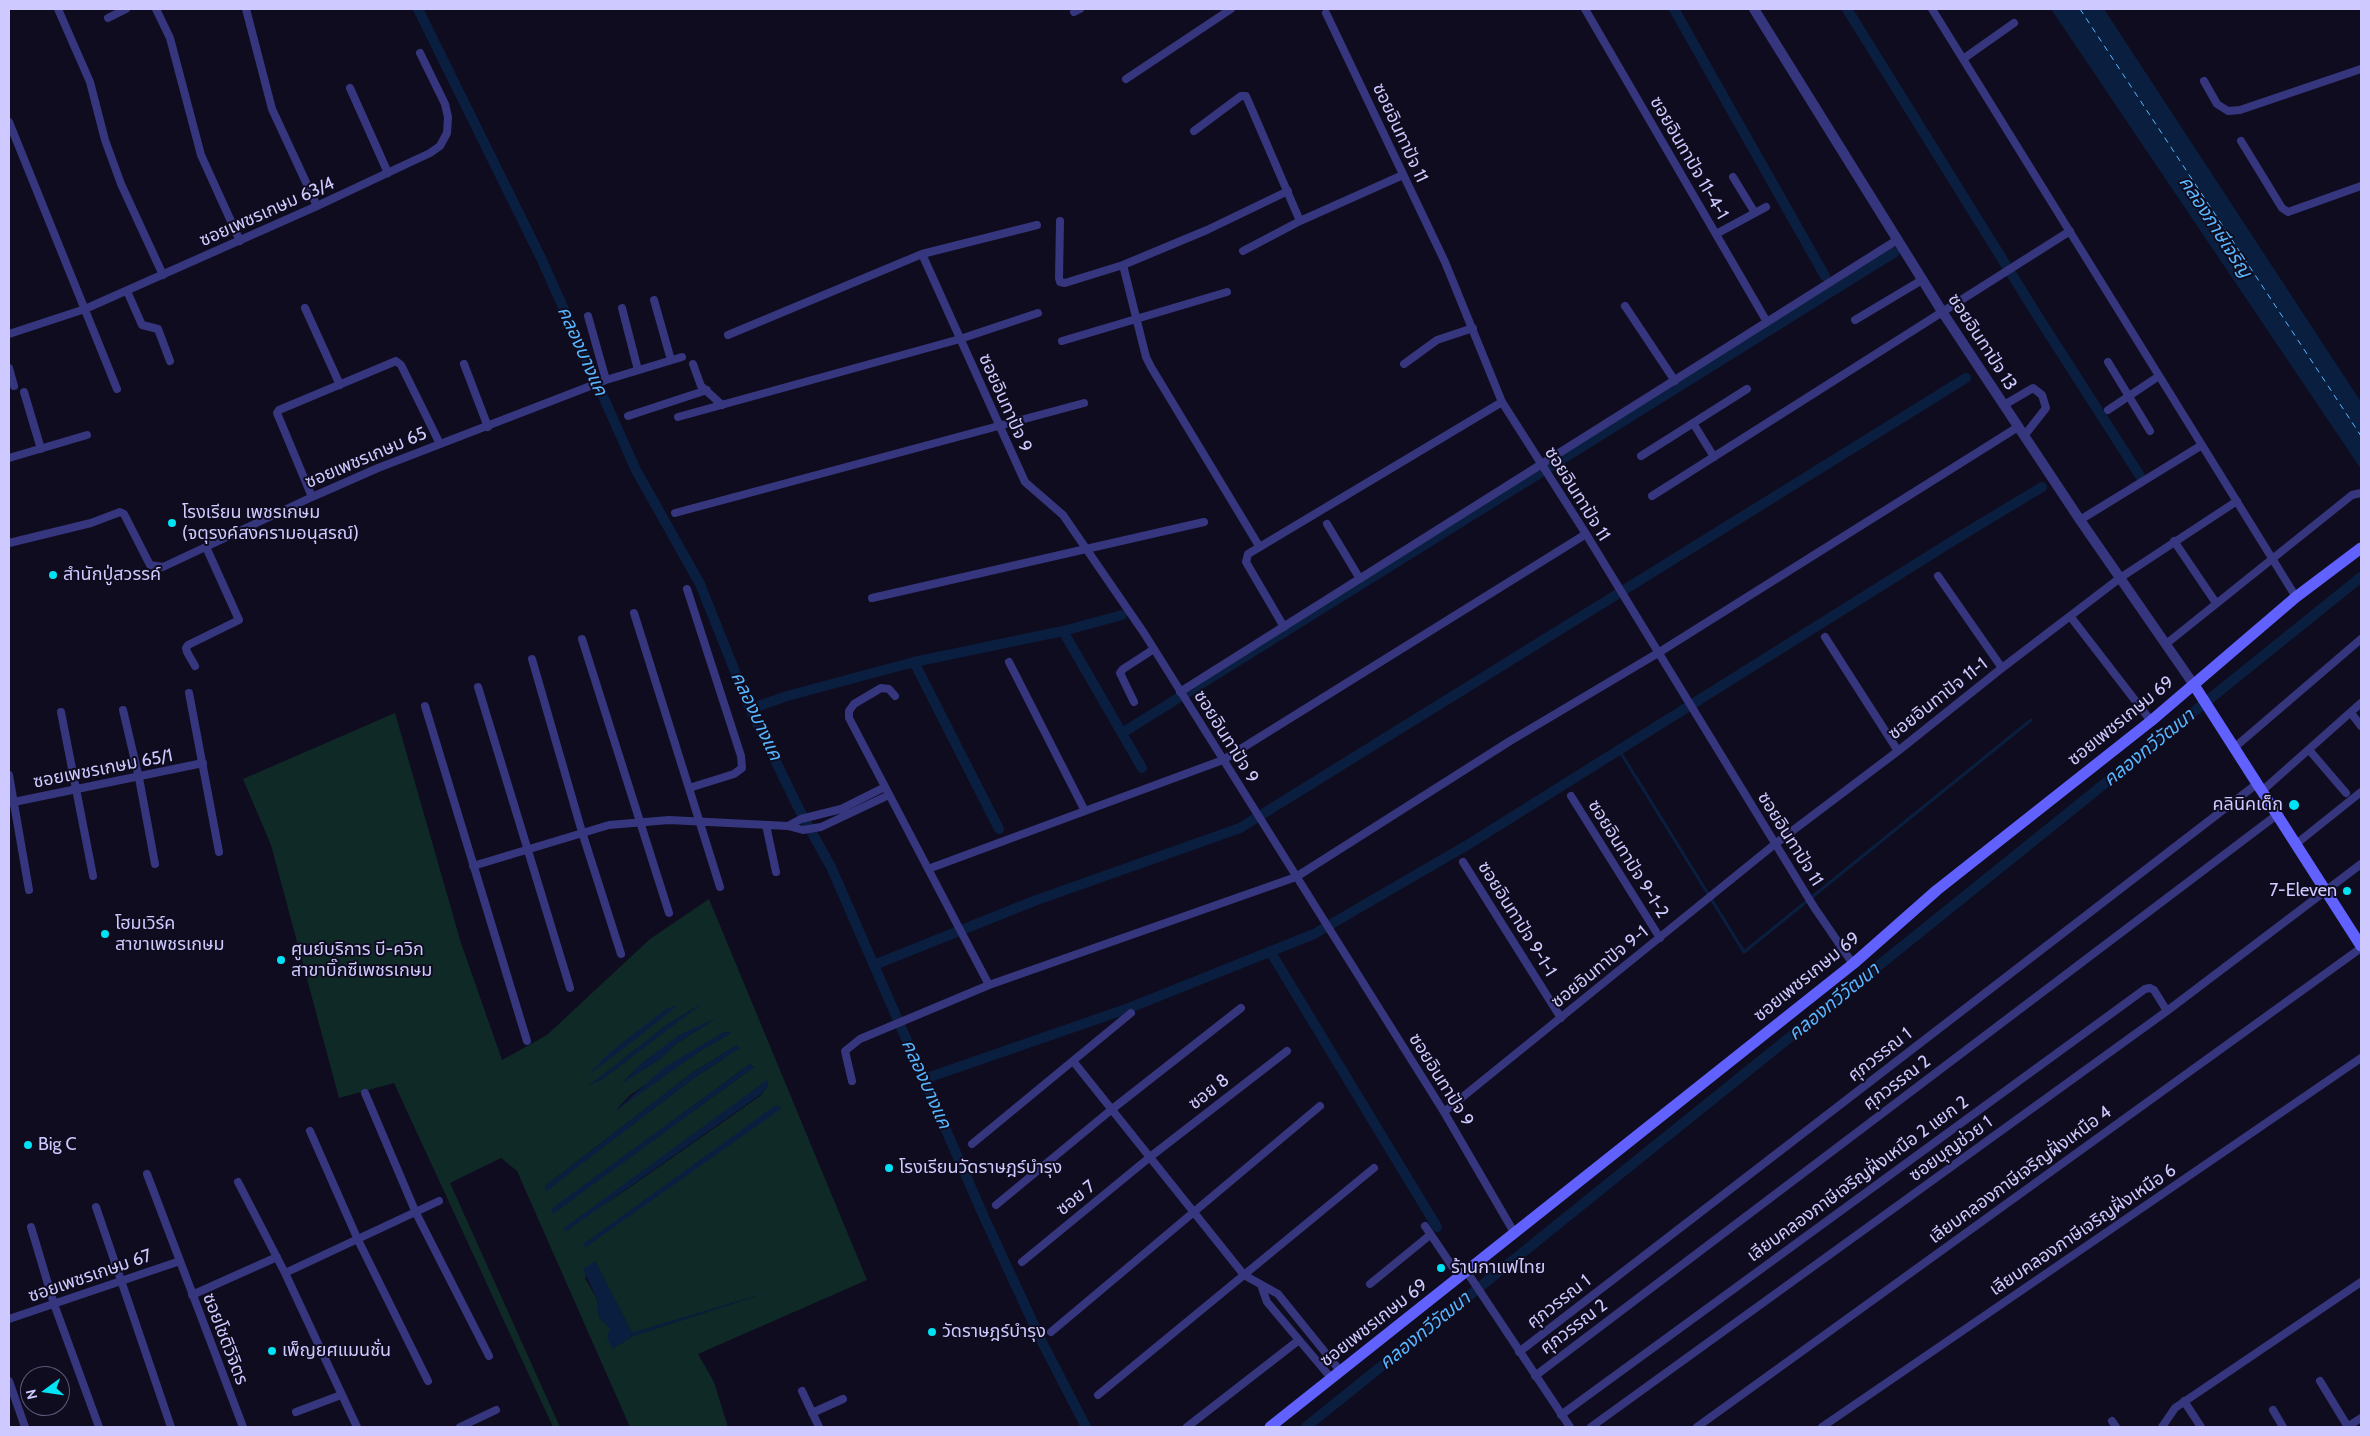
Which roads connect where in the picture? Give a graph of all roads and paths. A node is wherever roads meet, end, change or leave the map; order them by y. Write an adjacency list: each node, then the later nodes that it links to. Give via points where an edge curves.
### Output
1 (58, 9): 39 (street, via 90,82 105,140 121,184)
2 (126, 9): 10 (street)
3 (156, 9): 35 (street, via 170,38 201,155)
4 (246, 9): 26 (street, via 275,115)
5 (1231, 9): 15 (street)
6 (1585, 9): 33 (street, ซอยอินทาปัจ 11-4-1)
7 (1754, 9): 34 (street, ซอยอินทาปัจ 13)
8 (1932, 9): 13 (street)
9 (1326, 13): 22 (street, ซอยอินทาปัจ 11)
10 (108, 18)
11 (2014, 23): 13 (street)
12 (420, 54): 21 (street, ซอยเพชรเกษม 63/4, via 445,104 447,133 440,146 430,153)
13 (1963, 59): 32 (street)
14 (2361, 69): 16 (street, via 2240,110 2228,111 2217,104)
15 (1126, 79)
16 (2204, 81)
17 (350, 88): 21 (street)
18 (9, 122): 47 (street)
19 (1194, 131): 25 (street, via 1241,96 1246,96)
20 (2241, 141): 24 (street, via 2282,208 2288,212)
21 (388, 173): 26 (street, ซอยเพชรเกษม 63/4)
22 (1404, 176): 29 (street); 54 (street, ซอยอินทาปัจ 11)
23 (1733, 177): 28 (street)
24 (2361, 186)
25 (1288, 191): 29 (street); 38 (street)
26 (317, 206): 35 (street, ซอยเพชรเกษม 63/4)
27 (1766, 207): 28 (street)
28 (1755, 213): 33 (street)
29 (1300, 221): 36 (street)
30 (1060, 222): 38 (street, via 1060,282)
31 (1037, 225): 37 (street)
32 (2070, 231): 49 (street); 68 (street)
33 (1716, 234): 53 (street, ซอยอินทาปัจ 11-4-1)
34 (1897, 240): 40 (street, ซอยอินทาปัจ 13); 53 (street)
35 (240, 241): 39 (street, ซอยเพชรเกษม 63/4)
36 (1243, 251)
37 (922, 254): 56 (street); 57 (street, ซอยอินทาปัจ 9)
38 (1123, 265): 52 (street)
39 (163, 275): 41 (street, ซอยเพชรเกษม 63/4)
40 (1922, 280): 49 (street, ซอยอินทาปัจ 13); 51 (street)
41 (127, 290): 47 (street, ซอยเพชรเกษม 63/4); 61 (street, via 142,325 158,329)
42 (1227, 292): 52 (street)
43 (654, 300): 60 (street)
44 (1625, 306): 70 (street)
45 (305, 308): 71 (street)
46 (622, 308): 67 (street)
47 (85, 309): 55 (street, ซอยเพชรเกษม 63/4); 73 (street)
48 (1038, 313): 57 (street)
49 (1943, 313): 81 (street, ซอยอินทาปัจ 13); 96 (street)
50 (588, 316): 69 (street)
51 (1855, 320)
52 (1136, 321): 58 (street); 110 (street, via 1151,368)
53 (1767, 322): 70 (street)
54 (1473, 328): 65 (street, via 1437,340); 78 (street, ซอยอินทาปัจ 11)
55 (9, 334)
56 (728, 335)
57 (960, 339): 80 (street); 88 (street, ซอยอินทาปัจ 9)
58 (1062, 342)
59 (682, 357): 60 (street, ซอยเพชรเกษม 65)
60 (671, 360): 67 (street, ซอยเพชรเกษม 65)
61 (170, 361)
62 (2108, 362): 77 (street)
63 (464, 364): 86 (street)
64 (693, 364): 75 (street, via 697,380)
65 (1404, 364)
66 (9, 368): 72 (street)
67 (638, 370): 69 (street, ซอยเพชรเกษม 65)
68 (2159, 376): 77 (street); 93 (street)
69 (606, 380): 86 (street, ซอยเพชรเกษม 65)
70 (1674, 381): 98 (street)
71 (340, 385): 92 (street, via 399,362); 101 (street, via 277,413)
72 (14, 386)
73 (117, 389)
74 (1747, 389): 85 (street)
75 (707, 390): 80 (street); 83 (street)
76 (24, 392): 94 (street)
77 (2129, 396): 82 (street); 89 (street)
78 (1502, 402): 98 (street, ซอยอินทาปัจ 11); 110 (street)
79 (1084, 403): 88 (street)
80 (722, 405): 84 (street)
81 (2004, 405): 87 (street, ซอยอินทาปัจ 13); 91 (street, via 2033,388 2042,395 2046,408)
82 (2108, 410)
83 (628, 416)
84 (678, 417)
85 (1693, 423): 95 (street); 96 (street)
86 (488, 427): 92 (street, ซอยเพชรเกษม 65)
87 (2018, 427): 91 (street, ซอยอินทาปัจ 13); 130 (street)
88 (1000, 428): 103 (street); 113 (street, ซอยอินทาปัจ 9, via 1025,482 1063,515)
89 (2150, 431)
90 (87, 435): 94 (street)
91 (2024, 436): 104 (street, ซอยอินทาปัจ 13)
92 (440, 444): 101 (street, ซอยเพชรเกษม 65)
93 (2202, 445): 102 (street); 104 (street)
94 (40, 449): 97 (street)
95 (1642, 456)
96 (1714, 457): 100 (street)
97 (9, 458)
98 (1543, 467): 107 (street, ซอยอินทาปัจ 11); 117 (street)
99 (2361, 493): 114 (street, via 2352,495)
100 (1652, 496)
101 (312, 497): 111 (street, ซอยเพชรเกษม 65)
102 (2237, 501): 108 (street, ซอยอินทาปัจ 11-1); 114 (street)
103 (675, 513)
104 (2080, 520): 116 (street, ซอยอินทาปัจ 13)
105 (1204, 522): 113 (street)
106 (1327, 524): 117 (street)
107 (1586, 534): 130 (street, ซอยอินทาปัจ 11); 151 (street)
108 (2174, 541): 116 (street, ซอยอินทาปัจ 11-1); 121 (street)
109 (9, 543): 111 (street, ซอยเพชรเกษม 65, via 91,523 120,512 153,566 163,568)
110 (1259, 546): 124 (street, via 1248,554 1246,562)
111 (206, 547): 133 (street, via 239,620 188,645 187,652)
112 (2361, 548): 119 (main road, ซอยเพชรเกษม 69)
113 (1086, 549): 120 (street); 129 (street, ซอยอินทาปัจ 9)
114 (2272, 557): 119 (street); 121 (street)
115 (1938, 576): 134 (street)
116 (2120, 578): 123 (street, ซอยอินทาปัจ 11-1); 128 (street, ซอยอินทาปัจ 13)
117 (1360, 579): 124 (street)
118 (687, 589): 157 (street, via 741,756 742,768 734,774)
119 (2296, 597): 136 (main road, ซอยเพชรเกษม 69)
120 (872, 598)
121 (2216, 603): 128 (street)
122 (634, 613): 157 (street)
123 (2070, 616): 134 (street, ซอยอินทาปัจ 11-1); 146 (street)
124 (1284, 627): 137 (street)
125 (1825, 637): 149 (street)
126 (582, 639): 168 (street)
127 (2361, 639): 148 (street)
128 (2166, 644): 136 (street, ซอยอินทาปัจ 13)
129 (1154, 649): 137 (street, ซอยอินทาปัจ 9); 140 (street, via 1122,668 1120,673)
130 (1658, 653): 173 (street, ซอยอินทาปัจ 11); 184 (street, via 1510,741)
131 (532, 659): 172 (street)
132 (1009, 662): 165 (street)
133 (195, 666)
134 (2002, 668): 149 (street, ซอยอินทาปัจ 11-1)
135 (478, 687): 175 (street)
136 (2197, 690): 146 (main road, ซอยเพชรเกษม 69); 148 (main road)
137 (1181, 692): 151 (street, ซอยอินทาปัจ 9)
138 (189, 693): 152 (street)
139 (895, 696): 156 (street, via 889,689 881,688 854,704 849,713)
140 (1134, 702)
141 (2361, 703): 145 (street, ศุภวรรณ 1)
142 (425, 706): 180 (street)
143 (123, 710): 154 (street)
144 (61, 712): 158 (street)
145 (2351, 713): 147 (street); 150 (street, ศุภวรรณ 1)
146 (2151, 721): 192 (main road, ซอยเพชรเกษม 69, via 1937,890)
147 (2361, 726)
148 (2235, 747): 155 (main road)
149 (1898, 751): 173 (street, ซอยอินทาปัจ 11-1)
150 (2310, 751): 155 (street, ศุภวรรณ 1); 160 (street)
151 (1223, 760): 165 (street); 184 (street, ซอยอินทาปัจ 9)
152 (203, 763): 154 (street, ซอยเพชรเกษม 65/1); 176 (street)
153 (9, 775): 163 (street)
154 (139, 778): 158 (street, ซอยเพชรเกษม 65/1); 178 (street)
155 (2260, 786): 166 (main road); 239 (street, ศุภวรรณ 1)
156 (885, 787): 161 (street); 164 (street)
157 (689, 788): 169 (street)
158 (75, 791): 163 (street, ซอยเพชรเกษม 65/1); 183 (street)
159 (2361, 792): 174 (street)
160 (2346, 793)
161 (890, 795): 167 (street); 181 (street)
162 (1571, 796): 189 (street, ซอยอินทาปัจ 9-1-2)
163 (11, 802): 186 (street)
164 (841, 809): 167 (street); 171 (street, via 801,819)
165 (1085, 811): 181 (street)
166 (2278, 814): 174 (main road); 242 (street, ศุภวรรณ 2)
167 (844, 817): 171 (street, via 821,827 803,830)
168 (640, 822): 169 (street); 172 (street); 188 (street)
169 (700, 822): 170 (street); 185 (street)
170 (766, 825): 171 (street); 182 (street)
171 (788, 826)
172 (582, 832): 175 (street); 191 (street)
173 (1775, 844): 189 (street, ซอยอินทาปัจ 9-1); 192 (street, ซอยอินทาปัจ 11)
174 (2296, 844): 187 (main road)
175 (528, 848): 180 (street); 194 (street)
176 (220, 852)
177 (1463, 862): 198 (street, ซอยอินทาปัจ 9-1-1)
178 (155, 864)
179 (2361, 864): 187 (street, ซอยบุญช่วย 1)
180 (473, 866): 199 (street)
181 (928, 869): 193 (street)
182 (776, 872)
183 (93, 876)
184 (1296, 877): 193 (street); 207 (street, ซอยอินทาปัจ 9)
185 (720, 887)
186 (29, 890)
187 (2327, 892): 190 (main road); 196 (street, ซอยบุญช่วย 1)
188 (669, 913)
189 (1660, 938): 198 (street, ซอยอินทาปัจ 9-1)
190 (2361, 947): 268 (street, เลียบคลองภาษีเจริญฝั่งเหนือ 4)
191 (620, 954)
192 (1853, 964): 221 (main road, ซอยเพชรเกษม 69)
193 (989, 985): 203 (street, via 860,1039 845,1051)
194 (570, 988)
195 (1241, 1008): 206 (street)
196 (2168, 1011): 255 (street, เลียบคลองภาษีเจริญฝั่งเหนือ 2 แยก 2, via 2154,990 2145,989); 267 (street, ซอยบุญช่วย 1)
197 (1130, 1013): 202 (street)
198 (1561, 1018): 207 (street, ซอยอินทาปัจ 9-1)
199 (526, 1041)
200 (1287, 1052): 210 (street, ซอย 8)
201 (2361, 1058): 269 (street, เลียบคลองภาษีเจริญฝั่งเหนือ 6)
202 (1072, 1061): 206 (street); 209 (street)
203 (852, 1080)
204 (365, 1093): 218 (street)
205 (1320, 1106): 217 (street)
206 (1111, 1110): 210 (street); 215 (street)
207 (1444, 1112): 221 (street, ซอยอินทาปัจ 9)
208 (310, 1131): 223 (street)
209 (972, 1144)
210 (1150, 1157): 217 (street); 226 (street, ซอย 7)
211 (1374, 1168): 228 (street)
212 (147, 1174): 225 (street, ซอยโชติวิจิตร)
213 (238, 1182): 224 (street)
214 (439, 1201): 218 (street)
215 (996, 1205)
216 (96, 1207): 230 (street)
217 (1193, 1211): 228 (street); 237 (street)
218 (416, 1213): 223 (street); 240 (street)
219 (1425, 1226): 222 (street)
220 (31, 1228): 235 (street)
221 (1515, 1234): 229 (main road, ซอยเพชรเกษม 69)
222 (1430, 1235): 229 (street); 232 (street)
223 (358, 1240): 227 (street); 244 (street)
224 (277, 1257): 227 (street); 234 (street)
225 (180, 1261): 230 (street, ซอยเพชรเกษม 67); 234 (street, ซอยโชติวิจิตร)
226 (1022, 1262)
227 (285, 1272): 247 (street)
228 (1244, 1275): 233 (street); 248 (street)
229 (1466, 1276): 239 (street, via 1482,1294); 241 (main road, ซอยเพชรเกษม 69)
230 (122, 1280): 235 (street, ซอยเพชรเกษม 67); 259 (street)
231 (2361, 1282): 250 (street)
232 (1370, 1284)
233 (1262, 1288): 238 (street, via 1267,1302); 241 (street, via 1278,1294)
234 (192, 1295): 260 (street, ซอยโชติวิจิตร)
235 (54, 1304): 236 (street, ซอยเพชรเกษม 67); 258 (street)
236 (9, 1318)
237 (1051, 1332)
238 (1299, 1340): 241 (street); 264 (street)
239 (1519, 1352): 242 (street)
240 (489, 1356)
241 (1337, 1375): 265 (main road, ซอยเพชรเกษม 69)
242 (1535, 1376): 255 (street)
243 (9, 1381): 257 (street)
244 (428, 1381)
245 (2320, 1381): 273 (street)
246 (802, 1391): 254 (street)
247 (340, 1395): 253 (street); 261 (street)
248 (1098, 1395)
249 (843, 1399): 254 (street)
250 (2184, 1402): 270 (street, via 2175,1408); 271 (street)
251 (496, 1410): 262 (street)
252 (2272, 1410): 272 (street)
253 (296, 1412)
254 (812, 1413): 263 (street)
255 (1561, 1415): 266 (street)
256 (2361, 1418): 273 (street)
257 (25, 1427)
258 (99, 1427)
259 (171, 1427)
260 (243, 1427)
261 (357, 1427)
262 (460, 1427)
263 (818, 1427)
264 (1187, 1427)
265 (1270, 1427)
266 (1570, 1427)
267 (1591, 1427)
268 (1697, 1427)
269 (1822, 1427)
270 (2162, 1427)
271 (2201, 1427)
272 (2283, 1427)
273 (2347, 1427)

